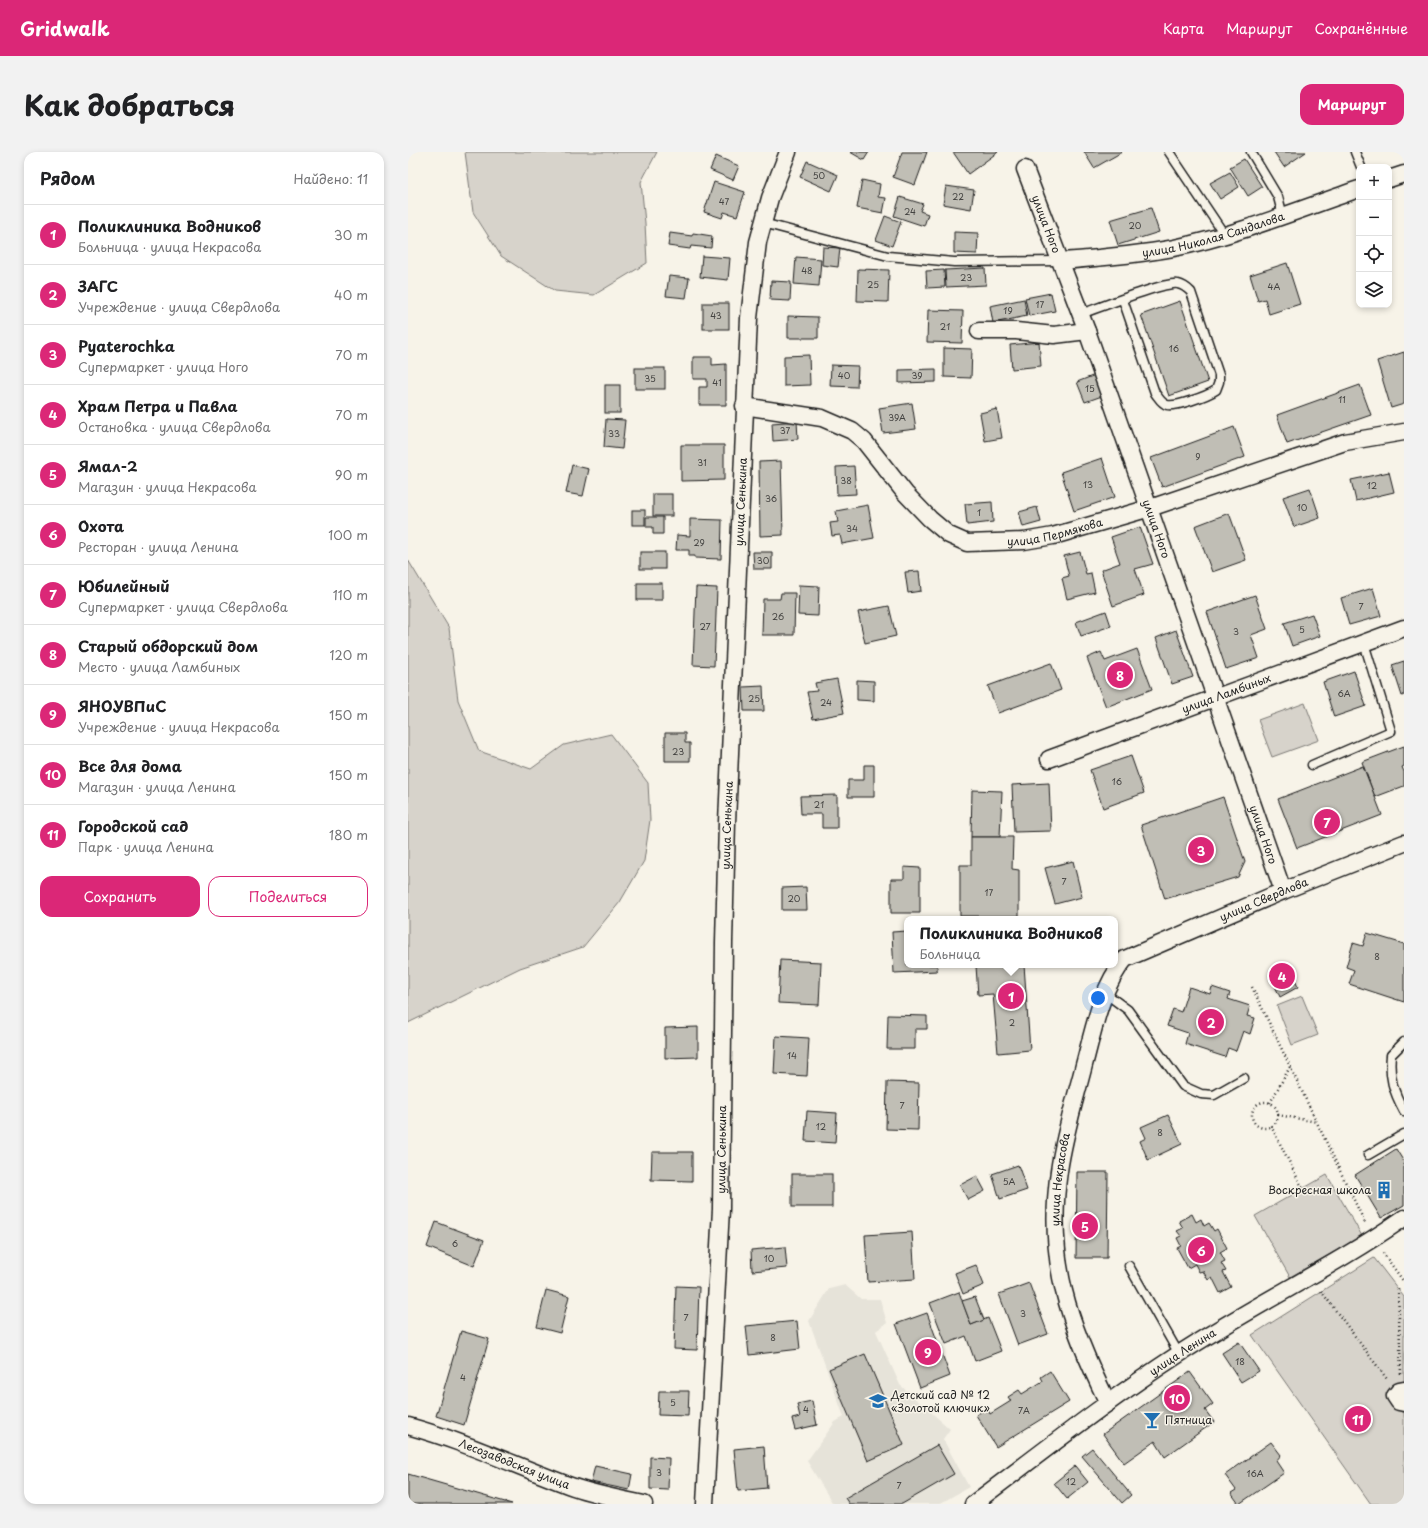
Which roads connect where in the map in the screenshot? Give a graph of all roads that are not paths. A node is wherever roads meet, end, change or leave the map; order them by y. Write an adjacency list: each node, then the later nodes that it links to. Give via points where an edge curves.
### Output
1 (788, 152): 11 (street, улица Сенькина)
2 (1169, 152): 12 (lane)
3 (1251, 152): 10 (lane, via 1278,197)
4 (1355, 152): 5 (lane)
5 (1360, 164)
6 (1025, 169): 13 (street, улица Ного)
7 (1404, 174): 8 (street)
8 (1392, 178)
9 (1356, 191): 10 (street, улица Николая Сандалова)
10 (1283, 216): 12 (street, улица Николая Сандалова)
11 (763, 222): 13 (lane, via 895,257 954,262); 18 (street, улица Сенькина, via 758,242 749,318)
12 (1224, 234): 13 (street, улица Николая Сандалова, via 1175,248 1127,256)
13 (1062, 261): 15 (street, улица Ного)
14 (1123, 300): 14 (lane, via 1169,284 1186,287 1191,292 1219,375 1220,382 1216,390 1175,405 1160,402); 15 (lane)
15 (1081, 314): 16 (street, улица Ного)
16 (1087, 330): 17 (street, via 1054,335 1016,330); 20 (street, улица Ного)
17 (979, 331)
18 (744, 406): 20 (street, улица Пермякова, via 822,418 852,431 864,441 905,493 930,519 949,535 967,543 1024,542 1054,536); 42 (street, улица Сенькина, via 724,934 721,1208)
19 (1404, 432): 20 (street, улица Пермякова, via 1345,442)
20 (1150, 508): 23 (street, улица Ного)
21 (1404, 628): 22 (street, улица Ламбиных)
22 (1364, 643): 23 (street, улица Ламбиных); 25 (lane, via 1391,731)
23 (1216, 697): 24 (street, улица Ламбиных); 27 (street, улица Ного)
24 (1049, 759)
25 (1312, 765)
26 (1404, 843): 27 (street, улица Свердлова)
27 (1283, 890): 28 (street, улица Свердлова)
28 (1120, 956)
29 (1116, 968): 30 (street, улица Некрасова)
30 (1105, 993): 32 (lane, via 1128,1010 1183,1086 1201,1094 1214,1095); 39 (street, улица Некрасова, via 1064,1141 1059,1170 1056,1224 1060,1276 1066,1303 1088,1363)
31 (1404, 1042): 33 (lane, via 1391,1055 1390,1073 1394,1090)
32 (1244, 1078)
33 (1404, 1111)
34 (1404, 1134): 35 (lane)
35 (1368, 1155)
36 (1404, 1218): 38 (street, улица Ленина, via 1373,1240)
37 (1129, 1266): 38 (lane)
38 (1179, 1354): 39 (street, улица Ленина)
39 (1108, 1403): 43 (street, улица Ленина)
40 (408, 1426): 41 (street, Лесозаводская улица, via 477,1448 569,1485 604,1496)
41 (644, 1504)
42 (705, 1504)
43 (973, 1504)

